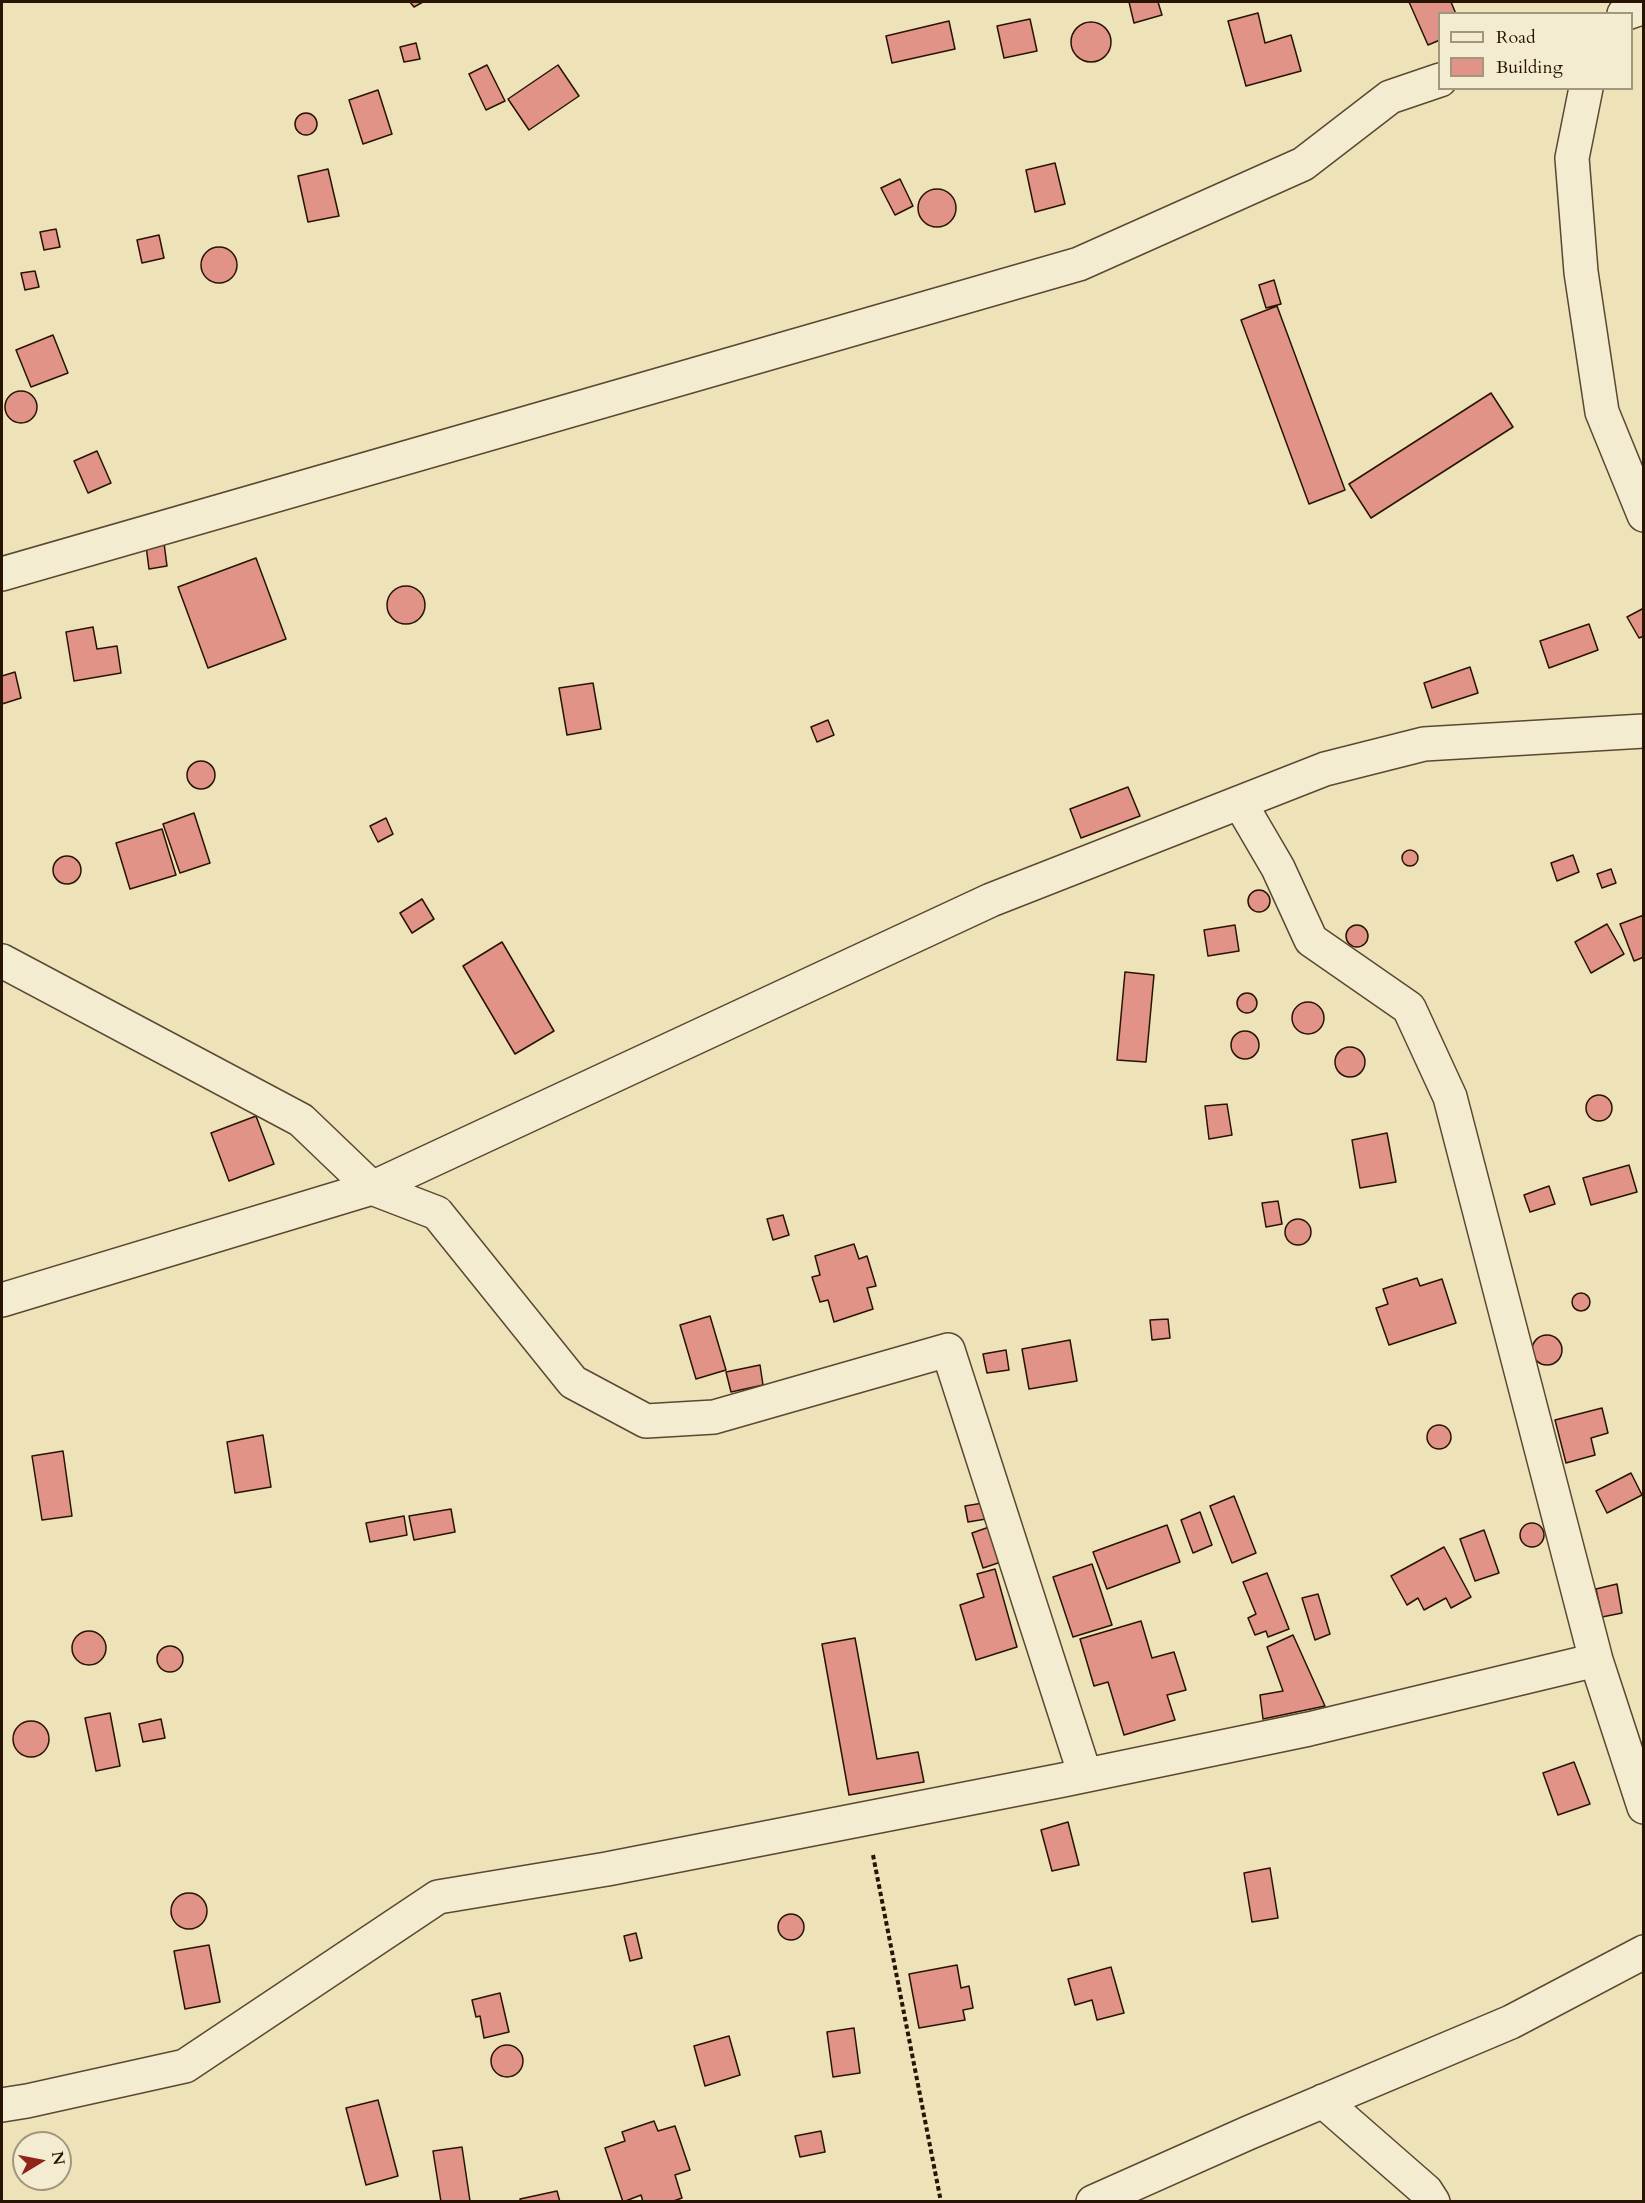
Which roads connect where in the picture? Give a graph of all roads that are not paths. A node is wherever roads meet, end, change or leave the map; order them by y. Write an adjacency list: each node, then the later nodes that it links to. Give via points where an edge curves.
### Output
1 (1644, 8): 2 (street)
2 (1633, 21)
3 (1438, 81): 6 (street, via 1390,97 1303,164 1079,264)
4 (1586, 90): 5 (street, via 1572,158 1581,272 1602,412)
5 (1644, 515)
6 (2, 574)
7 (1644, 731): 8 (street, via 1424,744 1325,769)
8 (1240, 802): 10 (street, via 991,900); 12 (street, via 1278,868 1311,940 1409,1008 1450,1097)
9 (2, 961): 10 (street, via 302,1120)
10 (372, 1188): 11 (street); 13 (street, via 436,1213 573,1382 646,1421 714,1417 948,1350)
11 (2, 1300)
12 (1596, 1660): 13 (street, via 1309,1729); 14 (street)
13 (1085, 1775): 17 (street, via 607,1869 438,1897 185,2066)
14 (1644, 1807)
15 (1644, 1952): 16 (street, via 1511,2022)
16 (1323, 2101): 18 (street); 19 (street, via 1426,2191)
17 (2, 2105)
18 (1093, 2202)
19 (1433, 2202)

